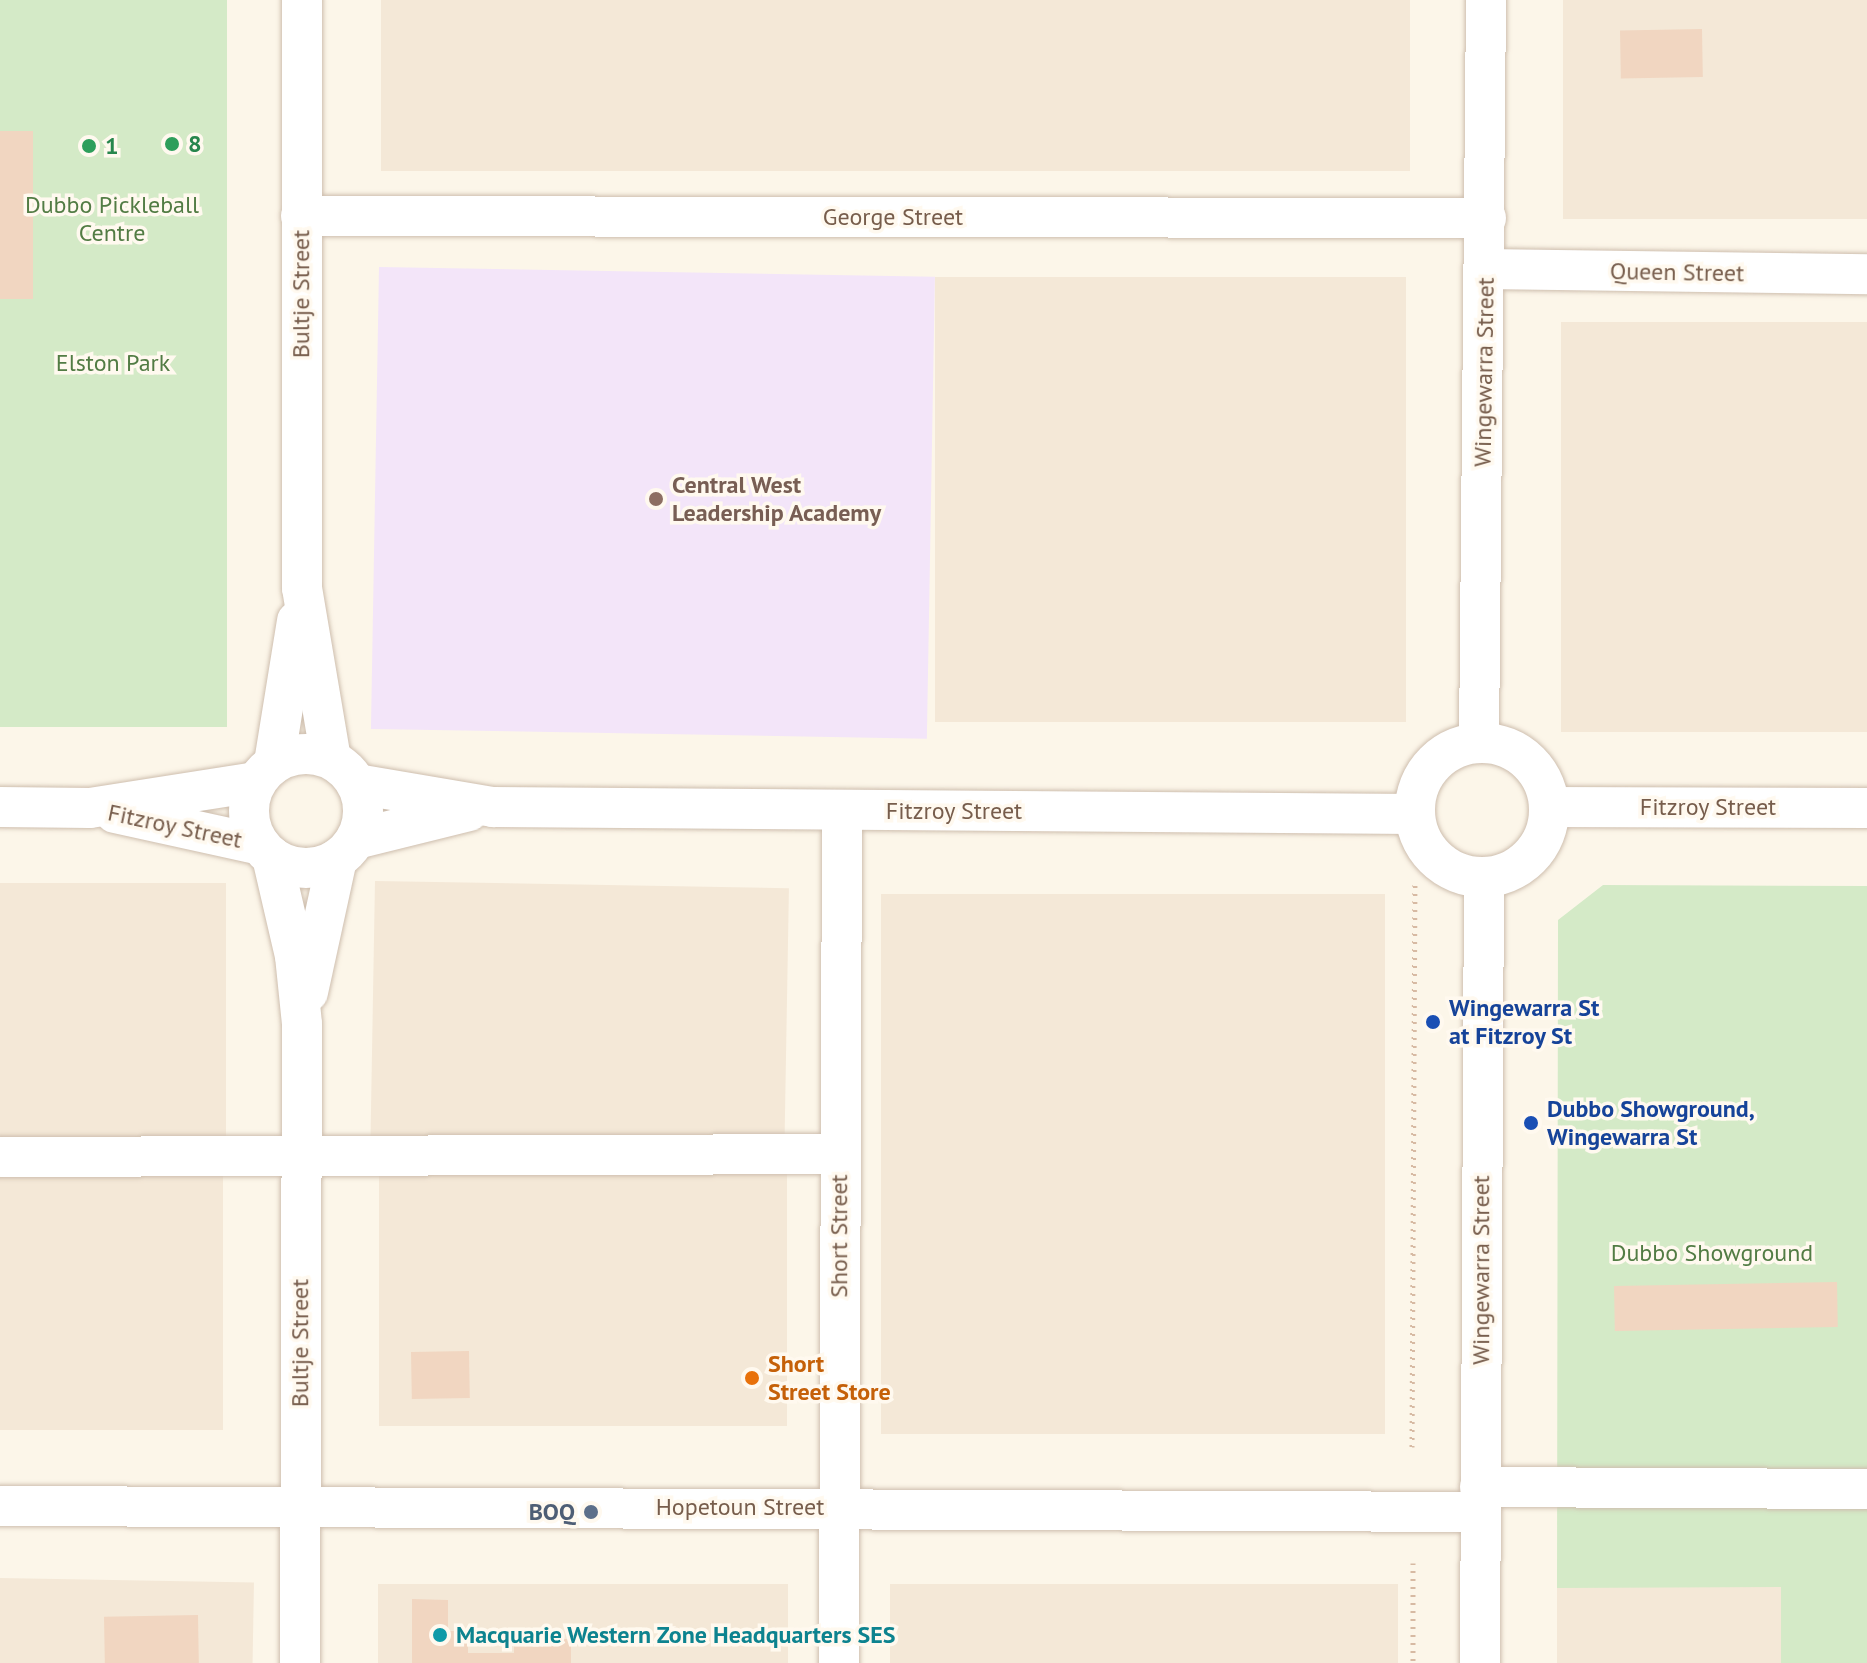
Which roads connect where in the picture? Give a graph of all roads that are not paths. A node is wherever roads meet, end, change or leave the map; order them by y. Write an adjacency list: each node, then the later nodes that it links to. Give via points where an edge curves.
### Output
1 (302, 0): 3 (street, Bultje Street)
2 (1486, 0): 4 (street, Wingewarra Street)
3 (301, 216): 4 (street, George Street); 7 (street, Bultje Street)
4 (1486, 218): 5 (street, Wingewarra Street)
5 (1486, 269): 6 (street, Queen Street); 8 (street, Wingewarra Street)
6 (1867, 274)
7 (302, 588): 9 (street, Bultje Street); 10 (street, Bultje Street)
8 (1479, 743): 13 (street, via 1509,749 1535,768); 17 (street, via 1458,747 1426,774)
9 (344, 771): 10 (street, via 302,753); 12 (street, Fitzroy Street); 18 (street, via 362,821)
10 (265, 773): 14 (street, Fitzroy Street); 19 (street, via 248,814)
11 (0, 807): 14 (street, Fitzroy Street)
12 (493, 807): 16 (street, Fitzroy Street); 18 (street, Fitzroy Street)
13 (1549, 807): 15 (street, Fitzroy Street); 20 (street, via 1538,848 1523,864)
14 (90, 808): 19 (street, Fitzroy Street)
15 (1867, 808)
16 (842, 810): 17 (street, Fitzroy Street); 22 (street, Short Street)
17 (1415, 814): 20 (street, via 1425,843 1445,866)
18 (346, 849): 19 (street, via 298,868); 21 (street, Bultje Street)
19 (266, 851): 21 (street, Bultje Street, via 295,956)
20 (1484, 878): 26 (street, Wingewarra Street)
21 (302, 1024): 24 (street, Bultje Street)
22 (840, 1154): 24 (street); 29 (street, Short Street)
23 (0, 1157): 24 (street)
24 (301, 1159): 28 (street, Bultje Street)
25 (1867, 1489): 26 (street, Hopetoun Street)
26 (1480, 1500): 29 (street, Hopetoun Street); 32 (street, Wingewarra Street)
27 (0, 1506): 28 (street, Hopetoun Street)
28 (299, 1506): 29 (street, Hopetoun Street); 30 (street, Bultje Street)
29 (838, 1508): 31 (street, Short Street)
30 (300, 1663)
31 (839, 1663)
32 (1480, 1663)

